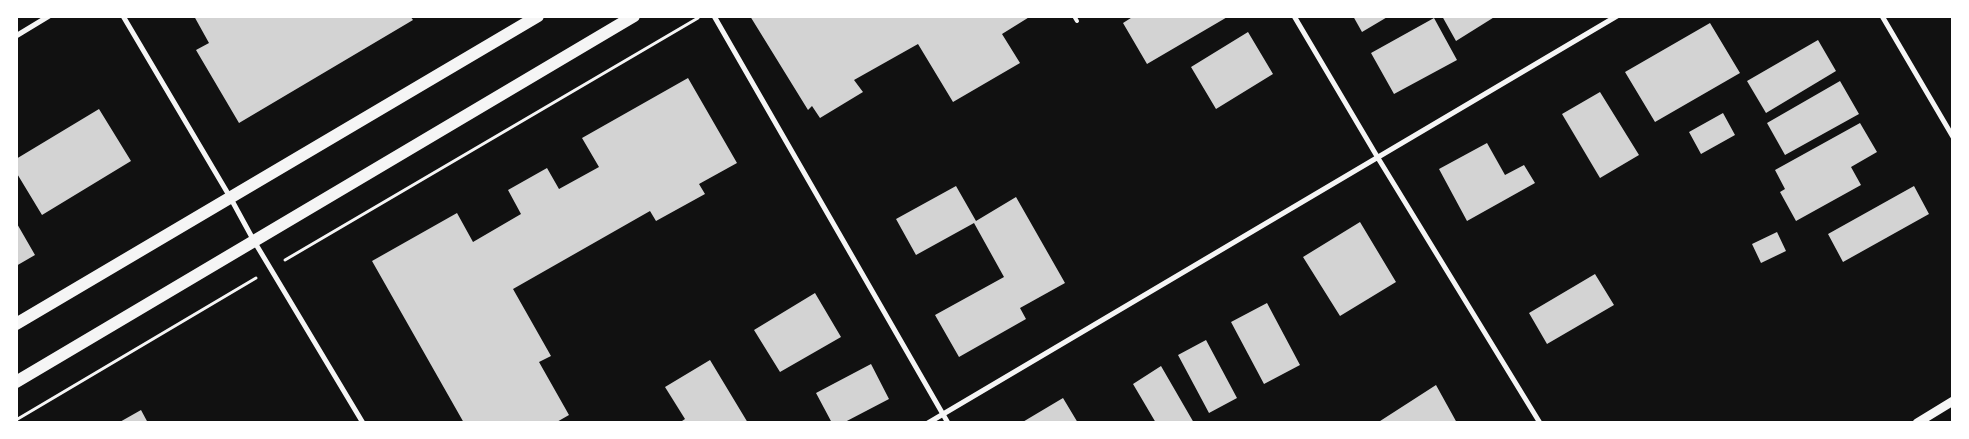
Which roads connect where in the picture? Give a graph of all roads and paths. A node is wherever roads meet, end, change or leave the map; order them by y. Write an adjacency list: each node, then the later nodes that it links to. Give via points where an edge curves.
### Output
1 (49, 16): 12 (street)
2 (123, 16): 15 (street)
3 (538, 16): 15 (main road)
4 (634, 16): 16 (main road)
5 (700, 16): 17 (path)
6 (714, 16): 21 (street)
7 (1074, 16): 11 (lane)
8 (1294, 16): 14 (street)
9 (1617, 16): 14 (street)
10 (1882, 16): 13 (street)
11 (1077, 21)
12 (16, 36)
13 (1953, 137)
14 (1378, 158): 21 (street); 26 (street)
15 (230, 197): 16 (street); 18 (main road)
16 (254, 241): 17 (street); 19 (main road)
17 (271, 268): 22 (path); 23 (street)
18 (16, 324)
19 (16, 382)
20 (1953, 402): 27 (street)
21 (943, 414): 24 (street); 25 (street)
22 (16, 420)
23 (364, 423)
24 (928, 423)
25 (948, 423)
26 (1540, 423)
27 (1917, 423)

